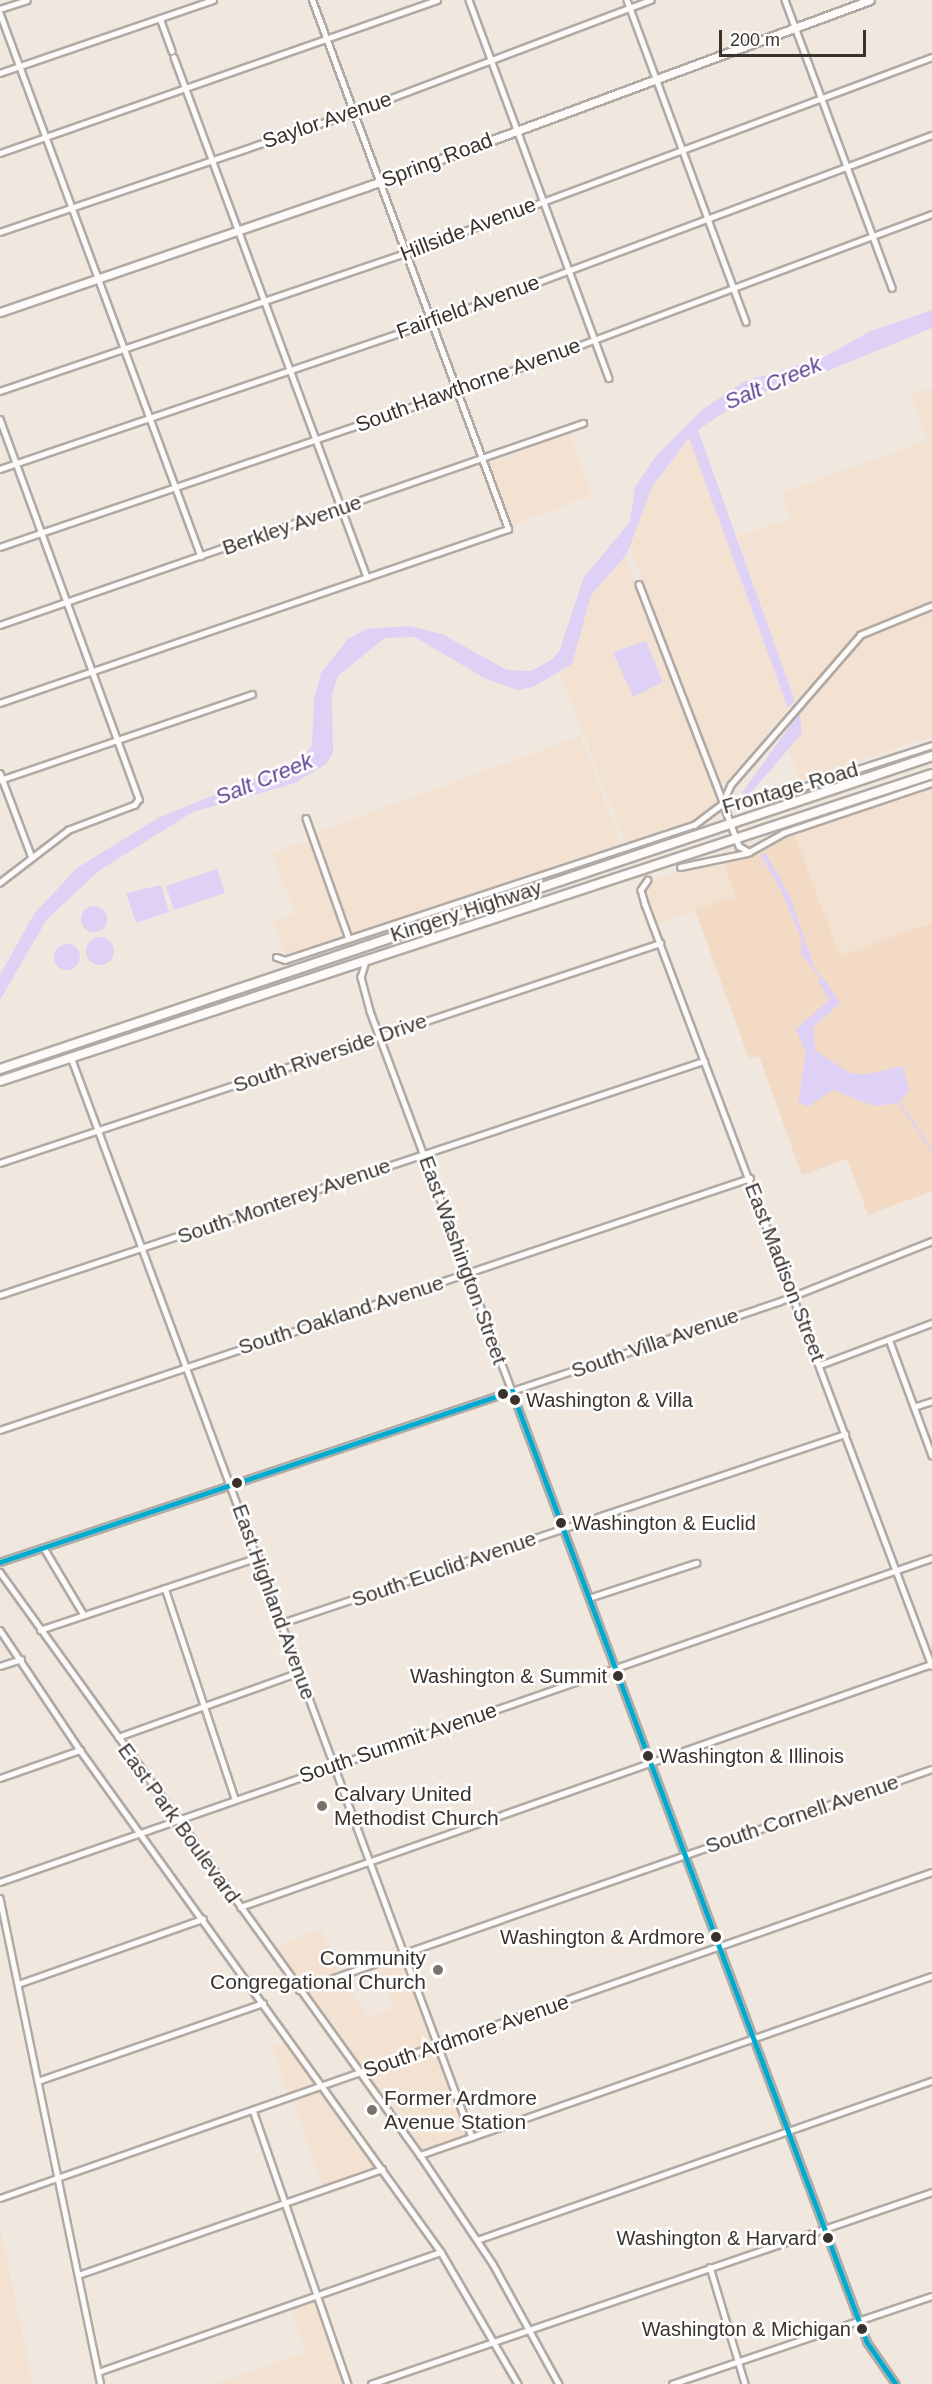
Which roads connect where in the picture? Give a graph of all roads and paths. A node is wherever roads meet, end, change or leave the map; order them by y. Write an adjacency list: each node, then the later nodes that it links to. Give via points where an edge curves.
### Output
1 (27, 0): 11 (street)
2 (213, 0): 10 (street)
3 (312, 0): 16 (street)
4 (437, 0): 16 (street)
5 (469, 0): 18 (street)
6 (627, 0): 12 (street)
7 (651, 0): 12 (street, Saylor Avenue)
8 (785, 0): 15 (street)
9 (870, 0): 15 (street, Spring Road)
10 (206, 1): 14 (street)
11 (13, 2): 13 (street)
12 (629, 8): 18 (street, Saylor Avenue); 21 (street)
13 (0, 11): 19 (street)
14 (160, 18): 19 (street); 22 (street)
15 (796, 28): 21 (street, Spring Road); 23 (street)
16 (327, 41): 22 (street); 24 (street)
17 (932, 57): 23 (street, Hillside Avenue)
18 (491, 60): 24 (street, Saylor Avenue); 25 (street)
19 (20, 66): 20 (street); 27 (street)
20 (0, 73)
21 (656, 79): 25 (street, Spring Road); 28 (street)
22 (186, 89): 27 (street); 30 (street)
23 (822, 98): 28 (street, Hillside Avenue); 31 (street)
24 (354, 112): 30 (street, Saylor Avenue); 32 (street)
25 (517, 130): 32 (street, Spring Road); 33 (street)
26 (932, 135): 31 (street, Fairfield Avenue)
27 (46, 137): 29 (street); 34 (street)
28 (681, 149): 33 (street, Hillside Avenue); 36 (street)
29 (0, 153)
30 (212, 160): 34 (street, Saylor Avenue); 37 (street)
31 (847, 167): 36 (street, Fairfield Avenue); 39 (street)
32 (379, 182): 37 (street, Spring Road); 40 (street)
33 (543, 201): 40 (street, Hillside Avenue); 41 (street)
34 (72, 208): 38 (street, Saylor Avenue); 42 (street)
35 (932, 214): 39 (street, South Hawthorne Avenue)
36 (707, 218): 41 (street, Fairfield Avenue); 43 (street)
37 (239, 230): 42 (street, Spring Road); 45 (street)
38 (0, 232)
39 (873, 236): 43 (street, South Hawthorne Avenue); 44 (street)
40 (406, 253): 45 (street, Hillside Avenue); 47 (street)
41 (569, 270): 47 (street, Fairfield Avenue); 49 (street)
42 (99, 278): 46 (street, Spring Road); 50 (street)
43 (734, 288): 48 (street); 49 (street, South Hawthorne Avenue)
44 (892, 288)
45 (265, 301): 50 (street, Hillside Avenue); 51 (street)
46 (0, 312)
47 (431, 322): 51 (street, Fairfield Avenue); 53 (street)
48 (746, 322)
49 (594, 339): 52 (street); 53 (street, South Hawthorne Avenue)
50 (125, 349): 54 (street, Hillside Avenue); 55 (street)
51 (291, 370): 55 (street, Fairfield Avenue); 58 (street)
52 (609, 378)
53 (457, 391): 58 (street, South Hawthorne Avenue); 59 (street)
54 (0, 392)
55 (150, 418): 60 (street, Fairfield Avenue); 62 (street)
56 (0, 419): 60 (street)
57 (583, 423): 59 (street, Berkley Avenue)
58 (316, 439): 62 (street, South Hawthorne Avenue); 63 (street)
59 (483, 460): 63 (street, Berkley Avenue); 67 (street, via 508,529)
60 (16, 464): 61 (street, Fairfield Avenue); 64 (street)
61 (0, 469)
62 (176, 487): 64 (street, South Hawthorne Avenue); 66 (street)
63 (342, 508): 66 (street, Berkley Avenue); 67 (street)
64 (42, 533): 65 (street, South Hawthorne Avenue); 69 (street)
65 (0, 547)
66 (201, 556): 69 (street, Berkley Avenue)
67 (367, 577): 72 (street)
68 (639, 584): 82 (street)
69 (68, 602): 71 (street, Berkley Avenue); 72 (street)
70 (932, 606): 82 (street, via 861,635 730,784)
71 (0, 625)
72 (93, 671): 74 (street); 75 (street)
73 (252, 694): 75 (street)
74 (0, 703)
75 (119, 740): 80 (street); 87 (street, via 139,802 77,826)
76 (932, 745): 82 (street, Frontage Road, via 763,800)
77 (932, 756): 84 (highway, Kingery Highway)
78 (0, 773): 80 (street)
79 (932, 774): 85 (highway, Kingery Highway)
80 (1, 780): 87 (street)
81 (932, 783): 86 (street, Frontage Road, via 783,833)
82 (723, 803): 84 (street); 91 (street, Frontage Road, via 694,825)
83 (306, 818): 91 (street)
84 (730, 824): 85 (street); 100 (highway, Kingery Highway)
85 (734, 836): 86 (street, Frontage Road); 94 (highway, Kingery Highway)
86 (749, 852): 88 (street, Frontage Road)
87 (31, 855): 90 (street)
88 (680, 867)
89 (648, 880): 92 (street, East Madison Street, via 641,890)
90 (0, 883)
91 (349, 939): 93 (street, Frontage Road, via 285,960)
92 (660, 943): 97 (street, South Riverside Drive); 99 (street, East Madison Street)
93 (276, 957)
94 (366, 960): 95 (highway, Kingery Highway); 96 (street)
95 (348, 966): 96 (street); 98 (highway, Kingery Highway)
96 (361, 977): 97 (street, East Washington Street)
97 (380, 1036): 102 (street, South Riverside Drive); 103 (street, East Washington Street)
98 (71, 1057): 101 (highway, Kingery Highway); 102 (street, East Highland Avenue)
99 (705, 1061): 103 (street, South Monterey Avenue); 105 (street, East Madison Street)
100 (0, 1069)
101 (0, 1081)
102 (97, 1131): 104 (street, South Riverside Drive); 107 (street, East Highland Avenue)
103 (423, 1154): 107 (street, South Monterey Avenue); 108 (street, East Washington Street)
104 (0, 1163)
105 (750, 1179): 108 (street, South Oakland Avenue); 110 (street, East Madison Street)
106 (932, 1241): 110 (street, South Villa Avenue)
107 (142, 1248): 109 (street, South Monterey Avenue); 114 (street, East Highland Avenue)
108 (468, 1273): 114 (street, South Oakland Avenue); 115 (street, East Washington Street)
109 (0, 1295)
110 (793, 1295): 113 (street, East Madison Street); 115 (street, South Villa Avenue)
111 (932, 1323): 112 (street)
112 (889, 1339): 113 (street); 117 (street)
113 (820, 1365): 119 (street, East Madison Street)
114 (186, 1368): 118 (street, South Oakland Avenue); 121 (street, East Highland Avenue)
115 (512, 1392): 121 (street, South Villa Avenue); 122 (street, East Washington Street)
116 (932, 1401): 117 (street)
117 (914, 1407): 120 (street)
118 (0, 1430)
119 (845, 1434): 122 (street, South Euclid Avenue); 128 (street, East Madison Street)
120 (932, 1455)
121 (231, 1485): 123 (street, South Villa Avenue); 124 (street, East Highland Avenue)
122 (564, 1529): 131 (street, East Washington Street); 133 (street, South Euclid Avenue)
123 (44, 1548): 126 (street, South Villa Avenue); 132 (street)
124 (258, 1557): 130 (street); 133 (street, East Highland Avenue)
125 (932, 1558): 128 (street, South Summit Avenue)
126 (0, 1562)
127 (696, 1563): 131 (street)
128 (897, 1571): 137 (street, East Madison Street); 139 (street, South Summit Avenue)
129 (0, 1572): 135 (street, East Park Boulevard)
130 (165, 1588): 132 (street); 141 (street)
131 (589, 1598): 139 (street, East Washington Street)
132 (84, 1615): 135 (street)
133 (282, 1623): 140 (street, East Highland Avenue)
134 (0, 1630): 136 (street)
135 (40, 1630): 142 (street, East Park Boulevard)
136 (21, 1659): 138 (street); 143 (street)
137 (932, 1665): 144 (street)
138 (0, 1666)
139 (615, 1667): 144 (street, East Washington Street); 145 (street, South Summit Avenue)
140 (300, 1672): 141 (street); 145 (street, East Highland Avenue)
141 (204, 1706): 142 (street); 148 (street)
142 (117, 1737): 149 (street, East Park Boulevard)
143 (80, 1750): 147 (street); 150 (street)
144 (650, 1763): 151 (street, East Washington Street); 152 (street)
145 (335, 1764): 148 (street, South Summit Avenue); 152 (street, East Highland Avenue)
146 (932, 1769): 151 (street, South Cornell Avenue)
147 (0, 1778)
148 (236, 1799): 149 (street, South Summit Avenue)
149 (177, 1820): 150 (street, South Summit Avenue); 156 (street, East Park Boulevard)
150 (141, 1833): 154 (street, South Summit Avenue); 157 (street)
151 (684, 1854): 158 (street, East Washington Street); 159 (street, South Cornell Avenue)
152 (370, 1861): 156 (street); 159 (street, East Highland Avenue)
153 (932, 1872): 158 (street, South Ardmore Avenue)
154 (0, 1882)
155 (0, 1898): 161 (street)
156 (240, 1907): 162 (street, East Park Boulevard)
157 (203, 1920): 161 (street); 163 (street)
158 (719, 1947): 164 (street, East Washington Street); 165 (street, South Ardmore Avenue)
159 (405, 1953): 162 (street, South Cornell Avenue); 165 (street, East Highland Avenue)
160 (932, 1976): 164 (street)
161 (18, 1984): 167 (street)
162 (299, 1990): 166 (street, East Park Boulevard)
163 (263, 2002): 167 (street); 169 (street)
164 (753, 2039): 171 (street, East Washington Street); 172 (street)
165 (439, 2045): 166 (street, South Ardmore Avenue); 172 (street, East Highland Avenue)
166 (361, 2073): 169 (street, South Ardmore Avenue); 173 (street, East Park Boulevard)
167 (38, 2081): 175 (street)
168 (932, 2081): 171 (street)
169 (323, 2086): 170 (street, South Ardmore Avenue); 174 (street)
170 (253, 2110): 175 (street, South Ardmore Avenue); 178 (street)
171 (788, 2131): 179 (street, East Washington Street); 180 (street)
172 (472, 2137): 173 (street)
173 (420, 2155): 180 (street, East Park Boulevard)
174 (382, 2169): 178 (street); 181 (street)
175 (58, 2178): 177 (street, South Ardmore Avenue); 183 (street)
176 (932, 2192): 179 (street)
177 (0, 2198)
178 (285, 2203): 183 (street); 184 (street)
179 (825, 2229): 182 (street); 186 (street, East Washington Street)
180 (477, 2240): 187 (street, East Park Boulevard)
181 (441, 2252): 184 (street); 188 (street)
182 (710, 2267): 187 (street); 189 (street)
183 (78, 2275): 190 (street)
184 (317, 2295): 190 (street); 192 (street)
185 (932, 2296): 186 (street)
186 (859, 2320): 189 (street); 198 (street, East Washington Street, via 870,2349)
187 (531, 2328): 188 (street); 195 (street, East Park Boulevard)
188 (495, 2341): 193 (street); 194 (street)
189 (739, 2361): 196 (street); 197 (street)
190 (98, 2372): 191 (street)
191 (101, 2384)
192 (348, 2384)
193 (371, 2384)
194 (518, 2384)
195 (559, 2384)
196 (672, 2384)
197 (745, 2384)
198 (896, 2384)

